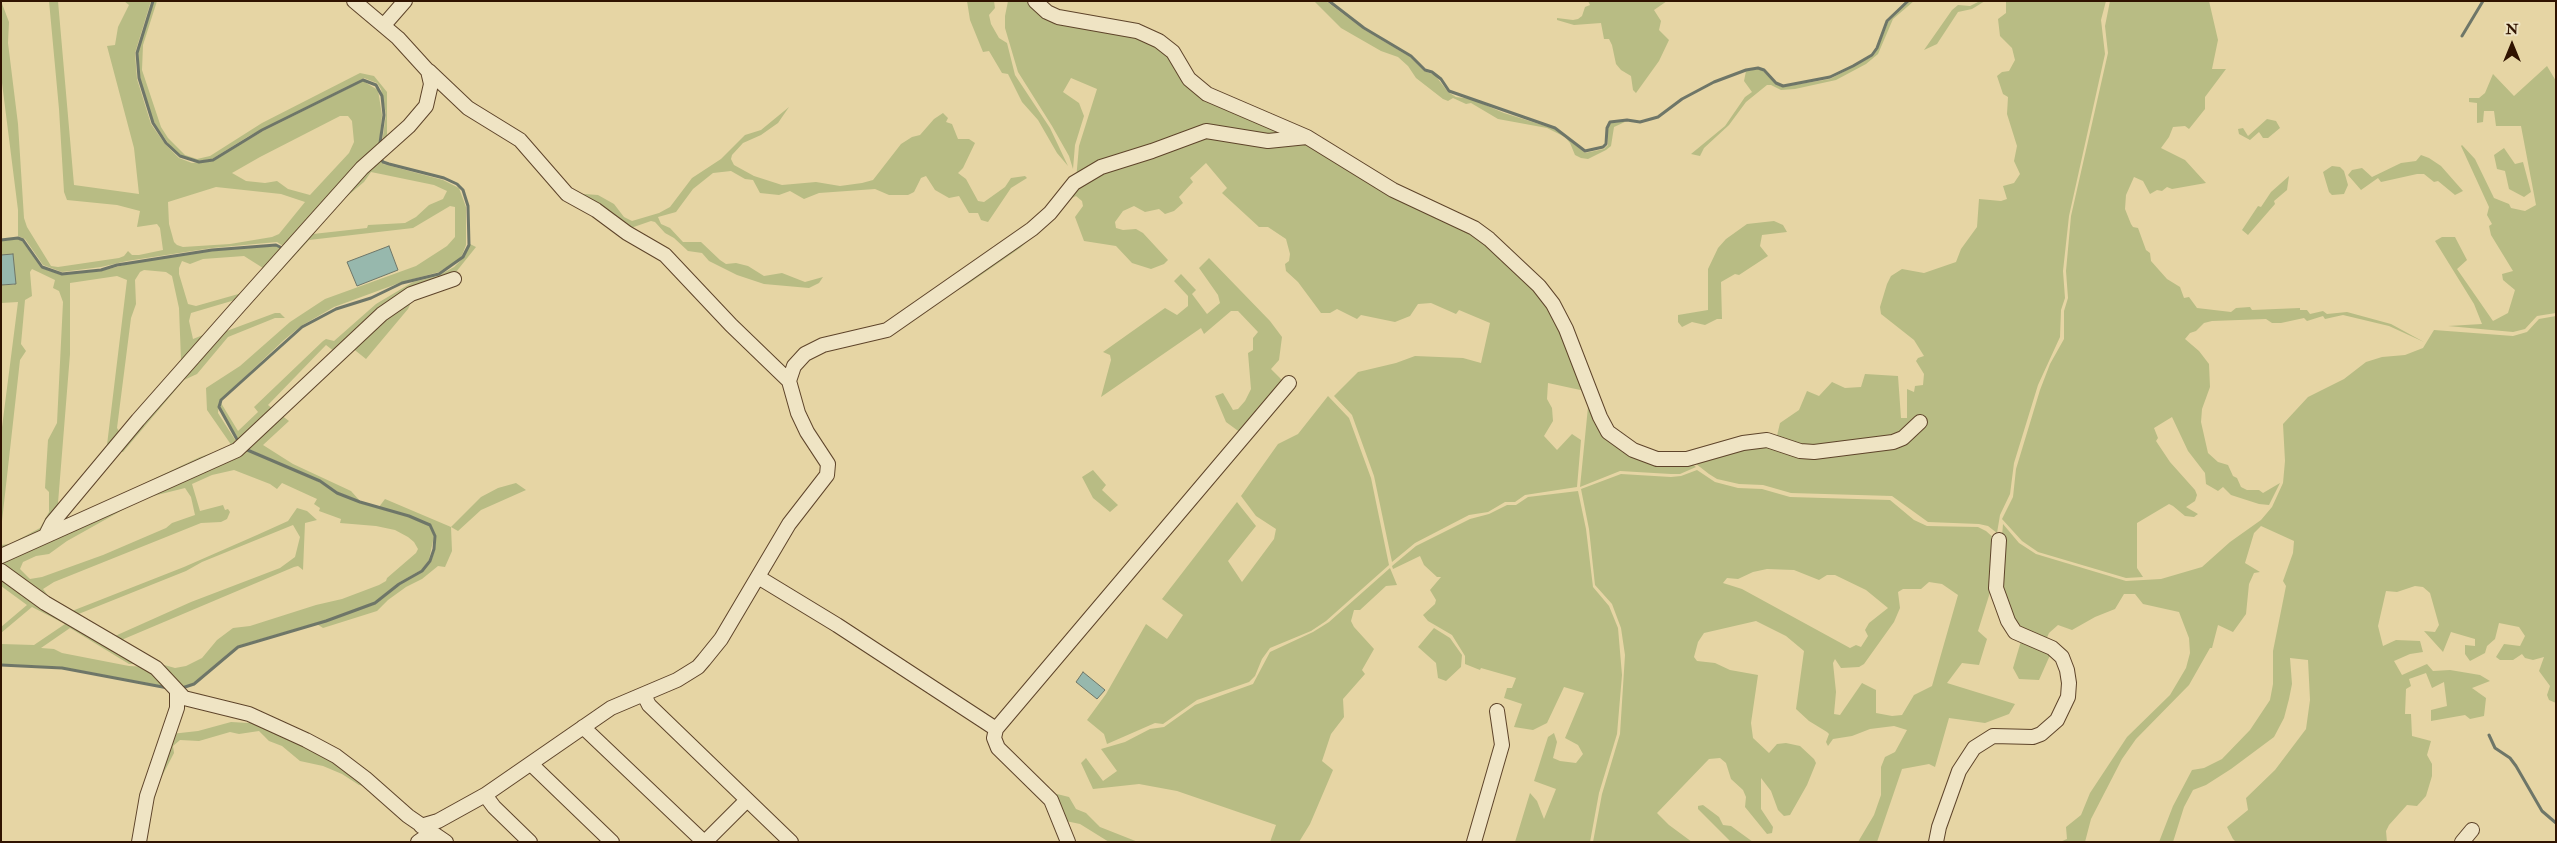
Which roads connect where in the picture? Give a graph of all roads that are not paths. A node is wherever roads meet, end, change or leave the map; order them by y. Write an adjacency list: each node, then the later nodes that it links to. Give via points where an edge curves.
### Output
1 (354, 1): 4 (street)
2 (405, 1): 4 (street)
3 (1036, 1): 6 (street, via 1046,12 1058,17 1136,31 1159,41 1173,52 1188,79 1207,94)
4 (384, 25): 5 (street)
5 (428, 71): 8 (street, via 468,108 520,140 567,194 665,255); 11 (street, via 430,92 420,114 362,168 138,420 52,523)
6 (1307, 137): 8 (street, via 1268,141 1206,131 1101,167 1074,183 1042,221 887,330 823,344 794,366); 10 (street, via 1393,190 1474,228 1524,270 1553,304 1566,329 1588,392 1608,432 1632,450 1657,459 1687,459 1742,443 1767,440 1814,452 1893,442 1903,438)
7 (454, 279): 11 (street, via 411,294 382,314 237,450)
8 (789, 380): 15 (street, via 798,413 829,469 789,524)
9 (1289, 384): 20 (street)
10 (1920, 422)
11 (46, 535): 13 (street)
12 (1999, 540): 34 (street, via 1996,588 2008,621 2015,632 2052,648 2062,658 2068,677 2068,697 2057,720 2041,734 2033,737 1993,736 1974,748 1959,772)
13 (1, 556)
14 (1, 571): 16 (street, via 45,603 156,668)
15 (758, 577): 17 (street, via 721,639 698,667); 20 (street)
16 (177, 692): 25 (street, via 197,703 249,714 306,740 352,767); 26 (street, via 177,708 147,796)
17 (644, 695): 19 (street, via 611,708); 23 (street, via 649,705)
18 (1497, 711): 33 (street, via 1502,745)
19 (583, 726): 21 (street); 30 (street)
20 (996, 730): 32 (street, via 994,738 998,748 1051,800)
21 (531, 764): 22 (street); 29 (street)
22 (485, 795): 25 (street, via 438,821); 28 (street)
23 (747, 800): 30 (street); 31 (street)
24 (2472, 830): 35 (street)
25 (423, 836): 27 (street)
26 (139, 842)
27 (446, 842)
28 (530, 842)
29 (612, 842)
30 (705, 842)
31 (792, 842)
32 (1068, 842)
33 (1474, 842)
34 (1936, 842)
35 (2462, 842)

